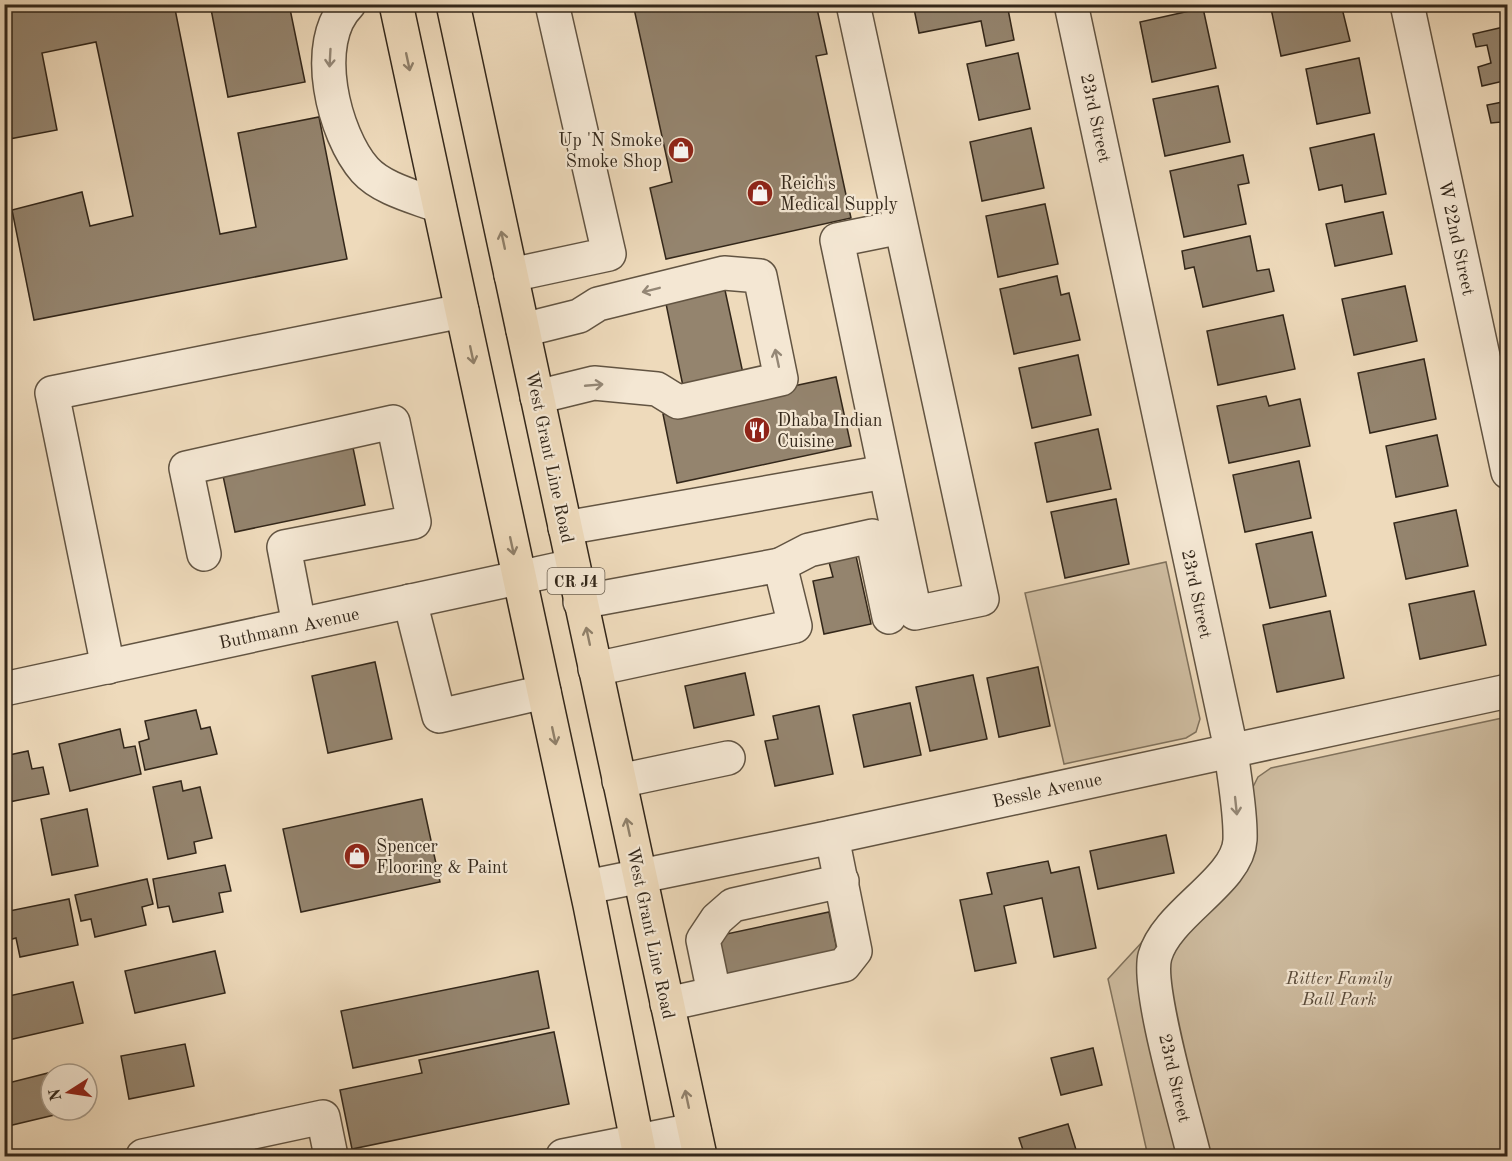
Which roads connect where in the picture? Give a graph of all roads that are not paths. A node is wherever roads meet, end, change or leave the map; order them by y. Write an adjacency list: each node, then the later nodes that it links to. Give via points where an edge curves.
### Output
1 (349, 4): 8 (street, one-way to 8, via 331,37 329,76 341,130 366,171 393,188)
2 (396, 4): 8 (main road, CR J4, one-way to 8)
3 (453, 4): 10 (main road, West Grant Line Road / CR J4, one-way to 3)
4 (552, 4): 10 (street, via 609,254)
5 (853, 4): 9 (street)
6 (1071, 4): 30 (street, 23rd Street)
7 (1407, 4): 15 (street, W 22nd Street)
8 (439, 206): 11 (main road, CR J4)
9 (901, 227): 14 (street, via 837,240); 14 (street, via 982,599 915,613)
10 (511, 275): 12 (main road, West Grant Line Road / CR J4)
11 (462, 310): 20 (main road, CR J4, one-way to 20); 25 (street, via 52,393)
12 (523, 330): 13 (main road, West Grant Line Road / CR J4); 13 (street, one-way to 12, via 594,383 657,388 678,402 781,379 760,276 724,273 598,304 579,316)
13 (537, 397): 16 (main road, West Grant Line Road / CR J4)
14 (885, 472): 16 (street)
15 (1508, 472)
16 (565, 528): 19 (main road, West Grant Line Road / CR J4)
17 (204, 554): 24 (street, via 186,468 393,422 414,522 284,548)
18 (780, 565): 22 (street); 23 (street, via 809,550 872,536); 26 (street, via 795,626)
19 (573, 566): 20 (street, Buthmann Avenue); 22 (main road, West Grant Line Road / CR J4)
20 (519, 577): 21 (street, Buthmann Avenue); 29 (main road, CR J4)
21 (410, 601): 24 (street, Buthmann Avenue); 29 (street, via 439,716)
22 (580, 602): 26 (main road, West Grant Line Road / CR J4, one-way to 22)
23 (889, 617)
24 (299, 625): 25 (street, Buthmann Avenue)
25 (108, 667): 27 (street, Buthmann Avenue)
26 (595, 669): 32 (main road, West Grant Line Road / CR J4)
27 (4, 689)
28 (1508, 691): 30 (street, Bessle Avenue)
29 (544, 692): 36 (main road, CR J4, one-way to 36)
30 (1231, 749): 33 (street, Bessle Avenue); 44 (street, 23rd Street, one-way to 44, via 1240,841 1234,862 1164,934 1154,957 1154,989)
31 (728, 758): 32 (street)
32 (619, 781): 34 (main road, West Grant Line Road / CR J4, one-way to 32)
33 (832, 837): 34 (street, Bessle Avenue); 35 (street)
34 (639, 876): 36 (street, Bessle Avenue); 38 (main road, West Grant Line Road / CR J4)
35 (842, 881): 37 (street, via 733,905 717,919 704,940); 37 (street, via 855,951 844,965)
36 (586, 887): 40 (main road, CR J4)
37 (714, 993): 38 (street)
38 (667, 1004): 39 (main road, West Grant Line Road / CR J4, one-way to 38)
39 (697, 1143): 40 (street)
40 (639, 1149): 43 (street)
41 (142, 1156): 42 (street, via 323,1117)
42 (331, 1156)
43 (563, 1156)
44 (1194, 1156)

